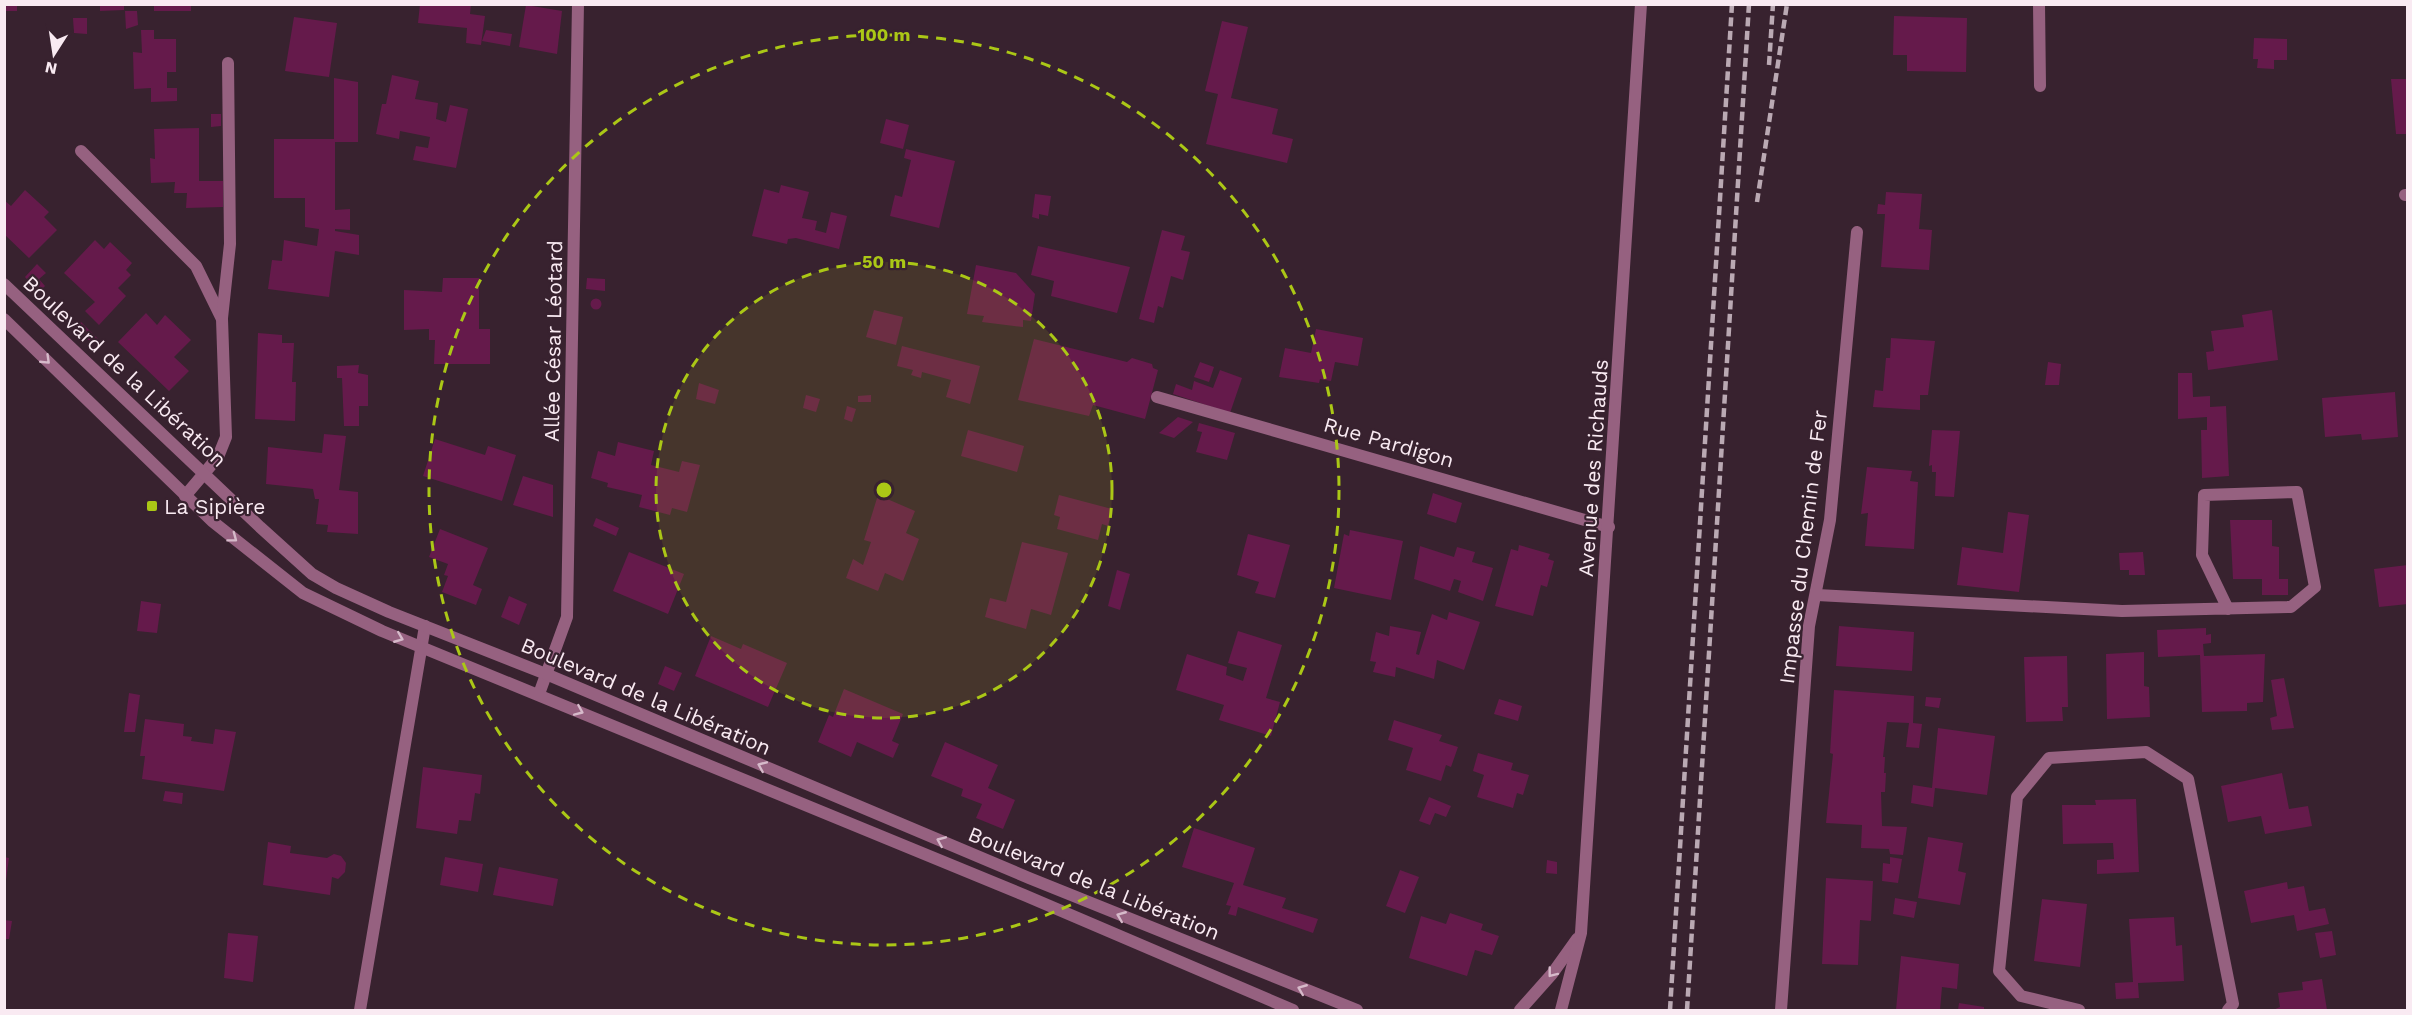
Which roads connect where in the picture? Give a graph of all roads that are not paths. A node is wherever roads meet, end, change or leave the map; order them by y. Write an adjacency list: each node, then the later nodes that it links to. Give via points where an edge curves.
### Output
1 (578, 4): 19 (street, Allée César Léotard, via 567,617)
2 (1641, 4): 14 (street, Avenue des Richauds)
3 (2039, 4): 5 (street)
4 (228, 63): 10 (street, via 230,244)
5 (2040, 86)
6 (81, 151): 10 (street, via 196,266)
7 (1857, 232): 15 (street, Impasse du Chemin de Fer, via 1830,520)
8 (4, 284): 12 (street, Boulevard de la Libération)
9 (4, 319): 13 (street, Boulevard de la Libération, one-way to 13)
10 (222, 319): 12 (street, via 226,437)
11 (1157, 397): 14 (street, Rue Pardigon)
12 (206, 474): 13 (street); 17 (street, Boulevard de la Libération, via 312,574)
13 (185, 496): 18 (street, Boulevard de la Libération, one-way to 18, via 303,594)
14 (1609, 527): 21 (street, Avenue des Richauds)
15 (1817, 595): 16 (street, via 2122,612); 27 (street, Impasse du Chemin de Fer, via 1809,626)
16 (2228, 609): 16 (street, via 2291,607 2315,587 2297,492 2204,495 2202,555)
17 (425, 626): 18 (street); 19 (street, Boulevard de la Libération)
18 (421, 646): 20 (street, Boulevard de la Libération); 22 (street)
19 (546, 674): 20 (street, Allée César Léotard); 24 (street, Boulevard de la Libération, one-way to 19, via 1029,878)
20 (539, 694): 23 (street, Boulevard de la Libération, one-way to 23)
21 (1581, 933): 25 (street, one-way to 25); 26 (street, Avenue des Richauds)
22 (360, 1011)
23 (1293, 1011)
24 (1357, 1011)
25 (1520, 1011)
26 (1561, 1011)
27 (1781, 1011)
28 (2079, 1011): 29 (street, via 2021,996 1999,971 2017,797 2049,758 2146,752 2188,779 2233,1004)
29 (2228, 1011)

